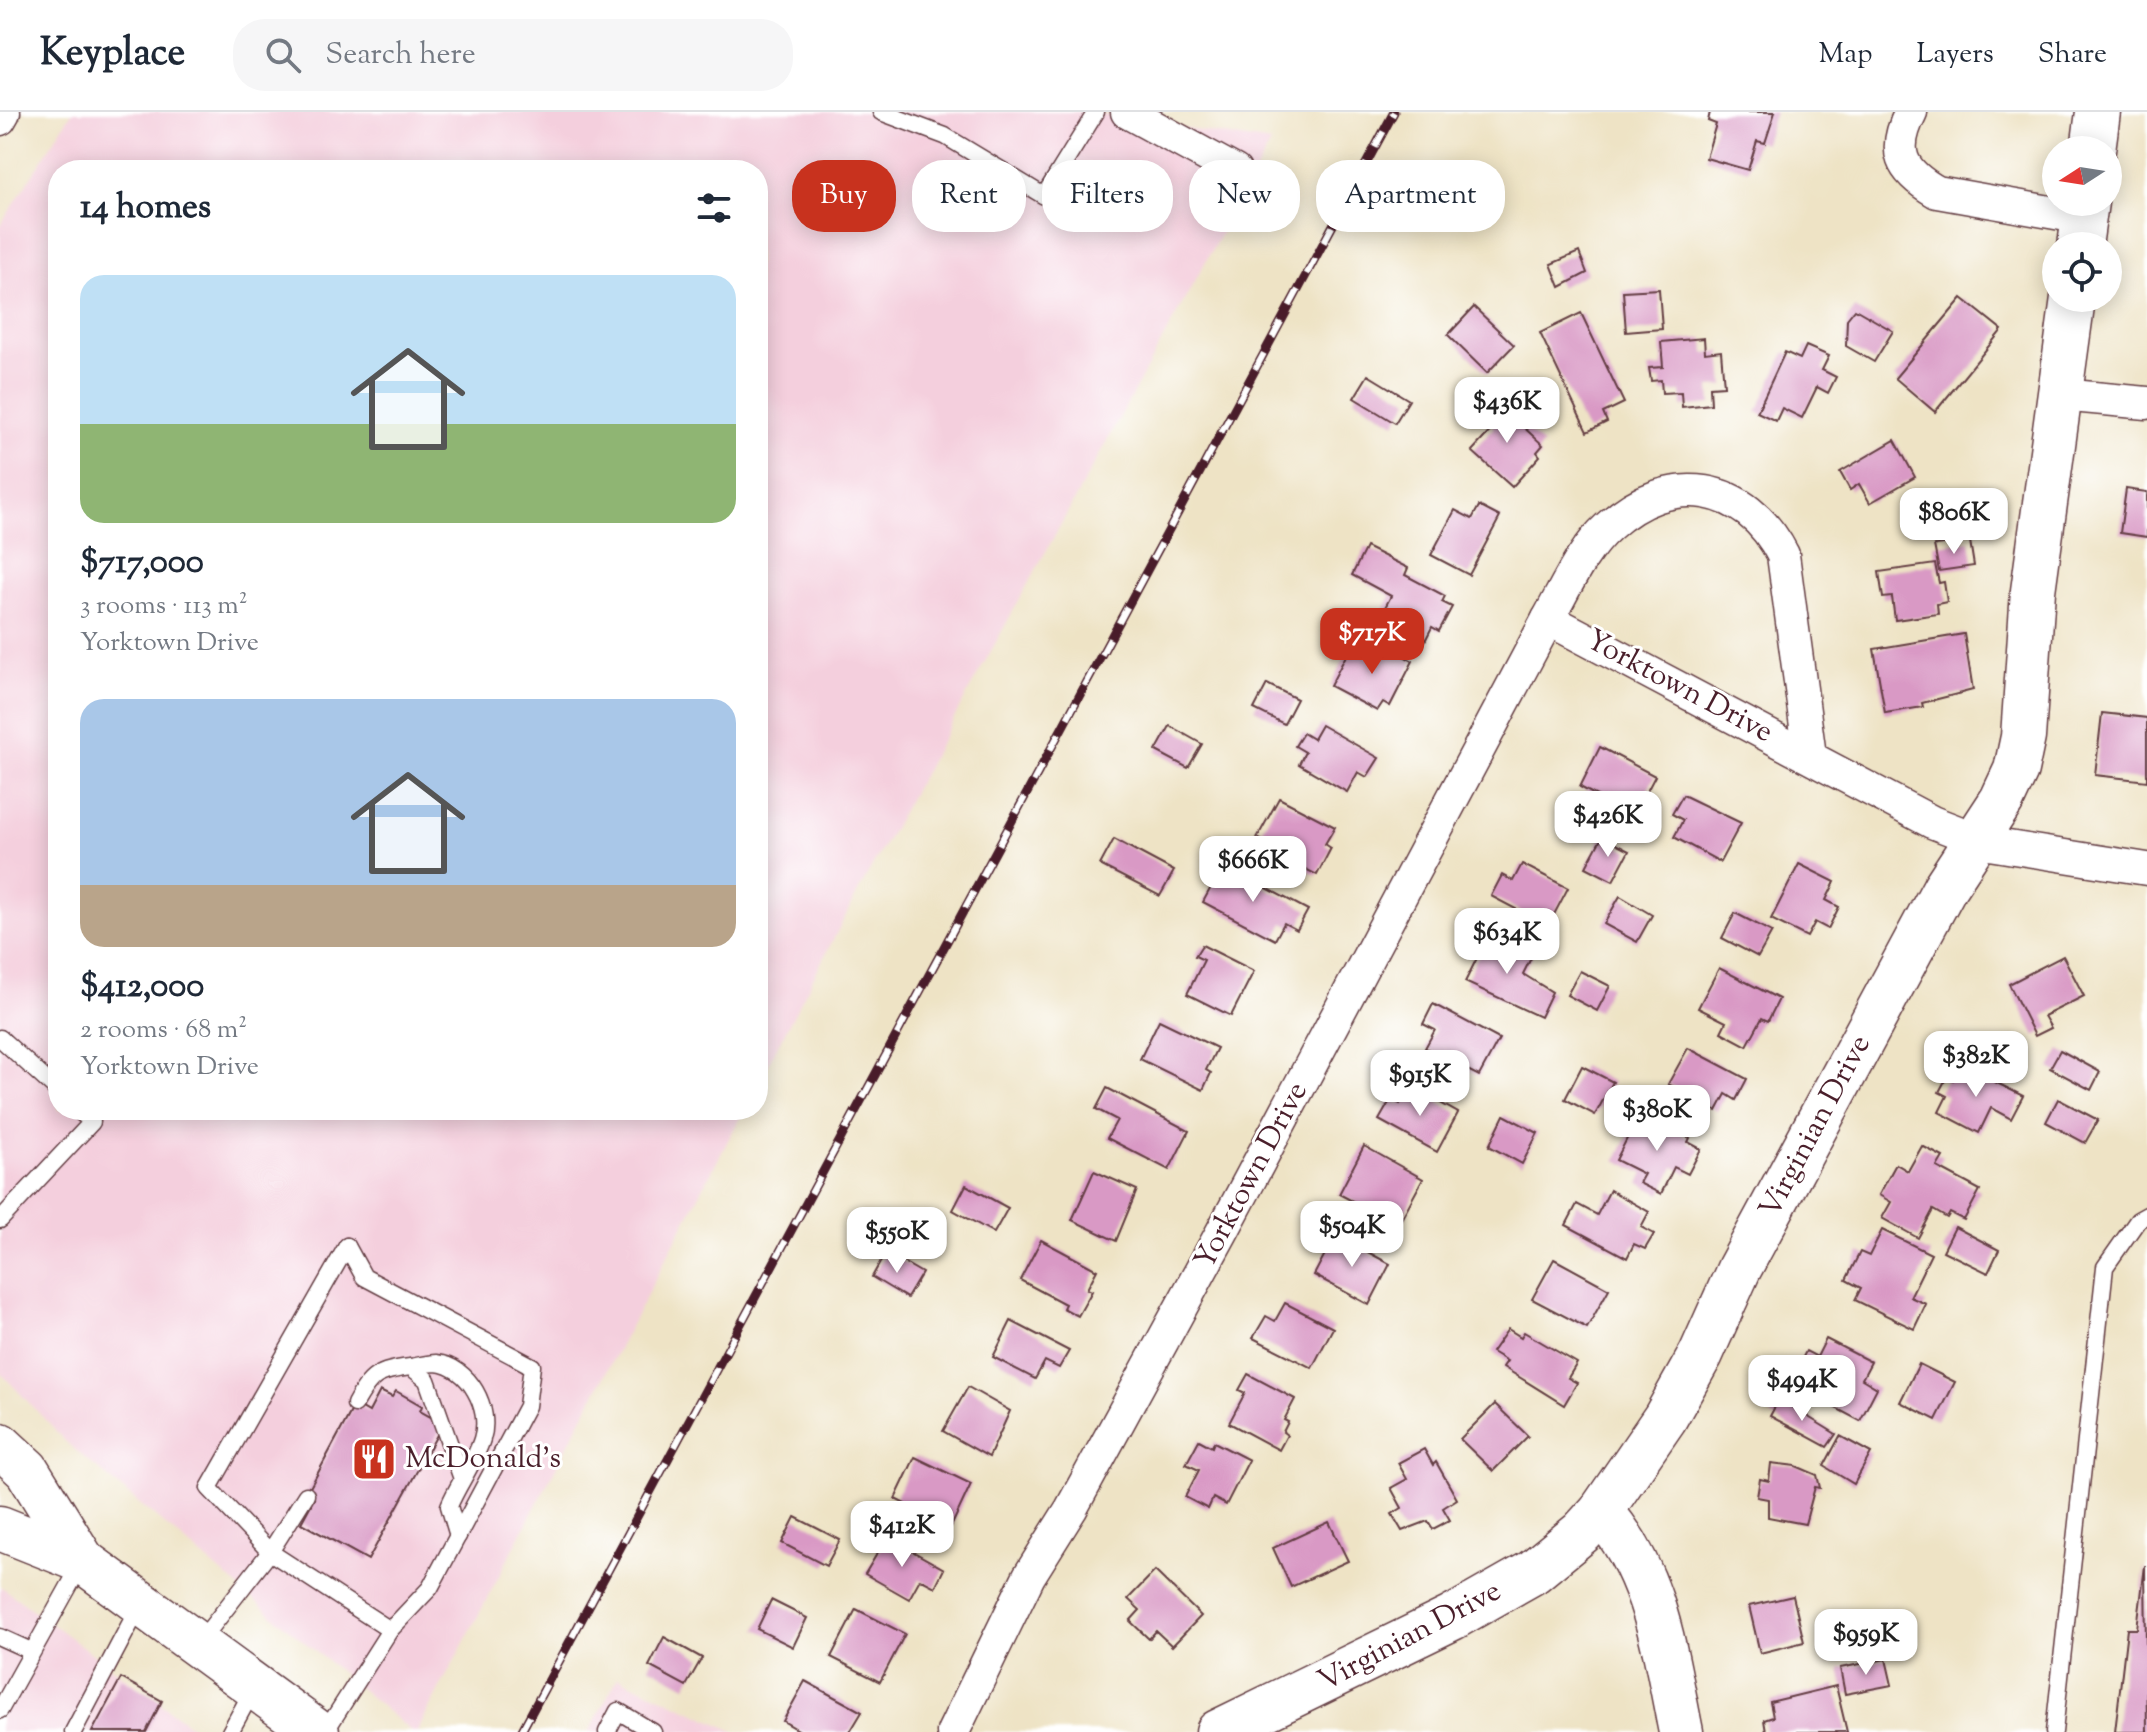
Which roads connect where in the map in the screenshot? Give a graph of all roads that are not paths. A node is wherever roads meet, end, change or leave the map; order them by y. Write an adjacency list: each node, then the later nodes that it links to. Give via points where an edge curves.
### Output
1 (4, 112): 7 (street)
2 (881, 112): 3 (lane, via 945,136 1044,196)
3 (1096, 112)
4 (1127, 112): 9 (street)
5 (1911, 112): 10 (street, via 1899,144 1903,163 1917,180 1937,192)
6 (2098, 112): 8 (street)
7 (0, 119)
8 (2095, 136)
9 (1215, 160)
10 (2083, 222)
11 (2071, 312): 12 (street, Virginian Drive)
12 (2061, 395): 13 (street); 16 (street, Virginian Drive, via 2033,591 2023,737 2016,770)
13 (2147, 403)
14 (1548, 619): 15 (street, Yorktown Drive); 15 (street, Yorktown Drive, via 1585,552 1609,525 1639,505 1672,492 1702,491 1730,498 1755,513 1783,555); 46 (street, Yorktown Drive, via 1215,1246 1029,1576)
15 (1810, 756): 16 (street, Yorktown Drive)
16 (1976, 840): 17 (street, Yorktown Drive); 28 (street, Virginian Drive, via 1945,887 1739,1269 1701,1354 1665,1418)
17 (2147, 869)
18 (0, 1038): 19 (lane)
19 (48, 1082)
20 (90, 1120): 22 (lane)
21 (2147, 1215): 49 (lane, via 2105,1267)
22 (0, 1220)
23 (411, 1367): 24 (lane, via 369,1378); 26 (lane, via 427,1380); 26 (lane, via 436,1363 459,1372 478,1394 482,1439)
24 (355, 1404)
25 (0, 1445): 32 (street, via 27,1470)
26 (461, 1476): 30 (lane, via 449,1506)
27 (306, 1495): 31 (lane)
28 (1601, 1511): 47 (street, Virginian Drive, via 1520,1580 1319,1686); 48 (street, via 1621,1534 1656,1613)
29 (0, 1528): 32 (street)
30 (458, 1536): 31 (lane, via 527,1406 532,1366 364,1277 347,1246 209,1488); 34 (lane, via 430,1588)
31 (270, 1552): 34 (lane); 36 (lane)
32 (83, 1561): 33 (street); 37 (lane)
33 (141, 1603): 36 (street); 40 (lane)
34 (390, 1630): 43 (lane)
35 (0, 1637): 37 (lane)
36 (198, 1644): 38 (street)
37 (31, 1651): 39 (lane)
38 (255, 1686): 41 (lane); 42 (street)
39 (0, 1710)
40 (73, 1732)
41 (230, 1732)
42 (317, 1732)
43 (325, 1732)
44 (607, 1732): 45 (lane, via 618,1711)
45 (653, 1732)
46 (953, 1732)
47 (1218, 1732)
48 (1681, 1732)
49 (2054, 1732)

